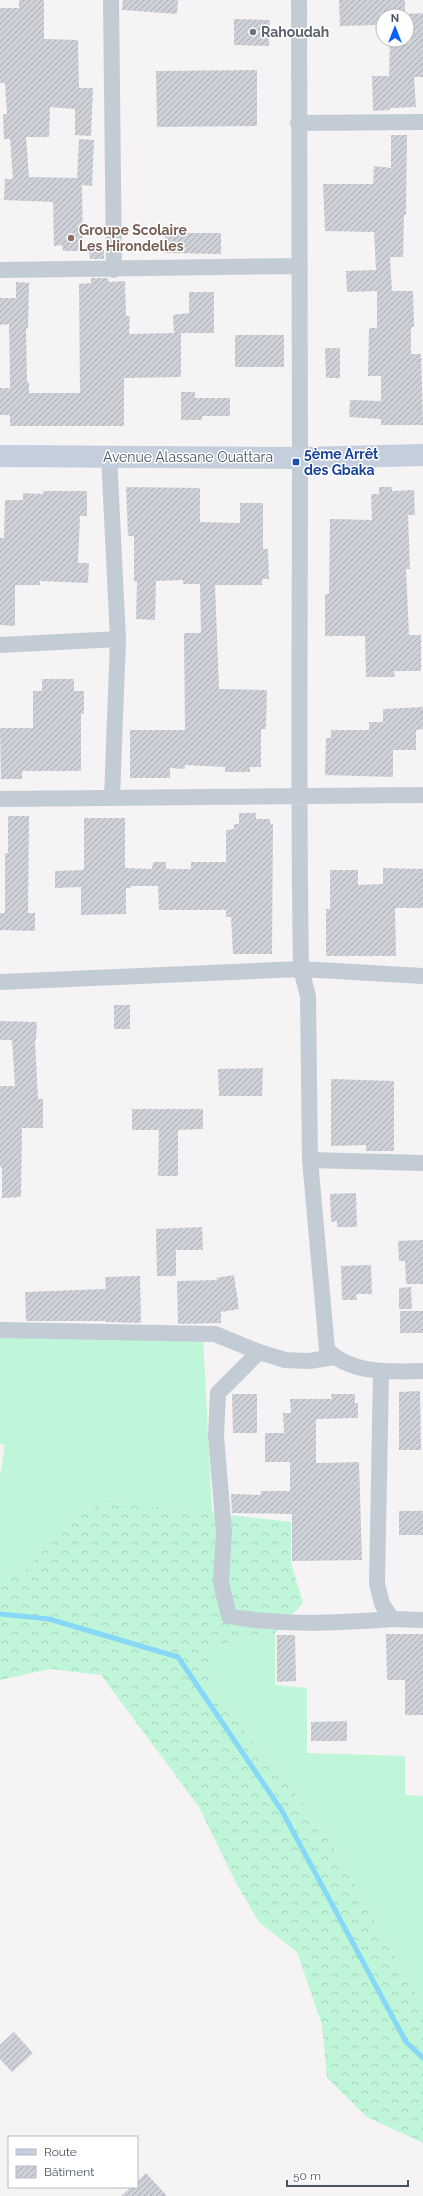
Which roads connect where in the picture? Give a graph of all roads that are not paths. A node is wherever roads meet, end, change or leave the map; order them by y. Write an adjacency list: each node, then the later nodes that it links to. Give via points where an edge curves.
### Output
1 (110, 0): 7 (street)
2 (299, 0): 4 (street)
3 (423, 122): 4 (street)
4 (298, 123): 5 (street)
5 (300, 266): 7 (street); 11 (street)
6 (0, 270): 7 (street)
7 (114, 270)
8 (423, 455): 11 (street, Avenue Alassane Ouattara)
9 (0, 456): 10 (street, Avenue Alassane Ouattara)
10 (109, 456): 11 (street, Avenue Alassane Ouattara); 12 (street)
11 (300, 458): 14 (street)
12 (118, 639): 13 (street); 16 (street)
13 (0, 645)
14 (298, 795): 15 (street); 16 (street); 18 (street)
15 (423, 795)
16 (112, 798): 17 (street)
17 (0, 799)
18 (301, 969): 19 (street); 20 (street); 21 (street, via 308,996)
19 (423, 976)
20 (0, 982)
21 (310, 1160): 22 (street); 25 (street, via 327,1348)
22 (423, 1163)
23 (0, 1330): 24 (street, via 215,1334)
24 (258, 1352): 25 (street, via 285,1360 309,1361); 28 (street, via 218,1393 216,1436 224,1532 221,1583 229,1616 257,1621 335,1623)
25 (334, 1357): 27 (street)
26 (423, 1371): 27 (street)
27 (382, 1372): 28 (street, via 377,1583 382,1604)
28 (392, 1619): 29 (street)
29 (423, 1620)

